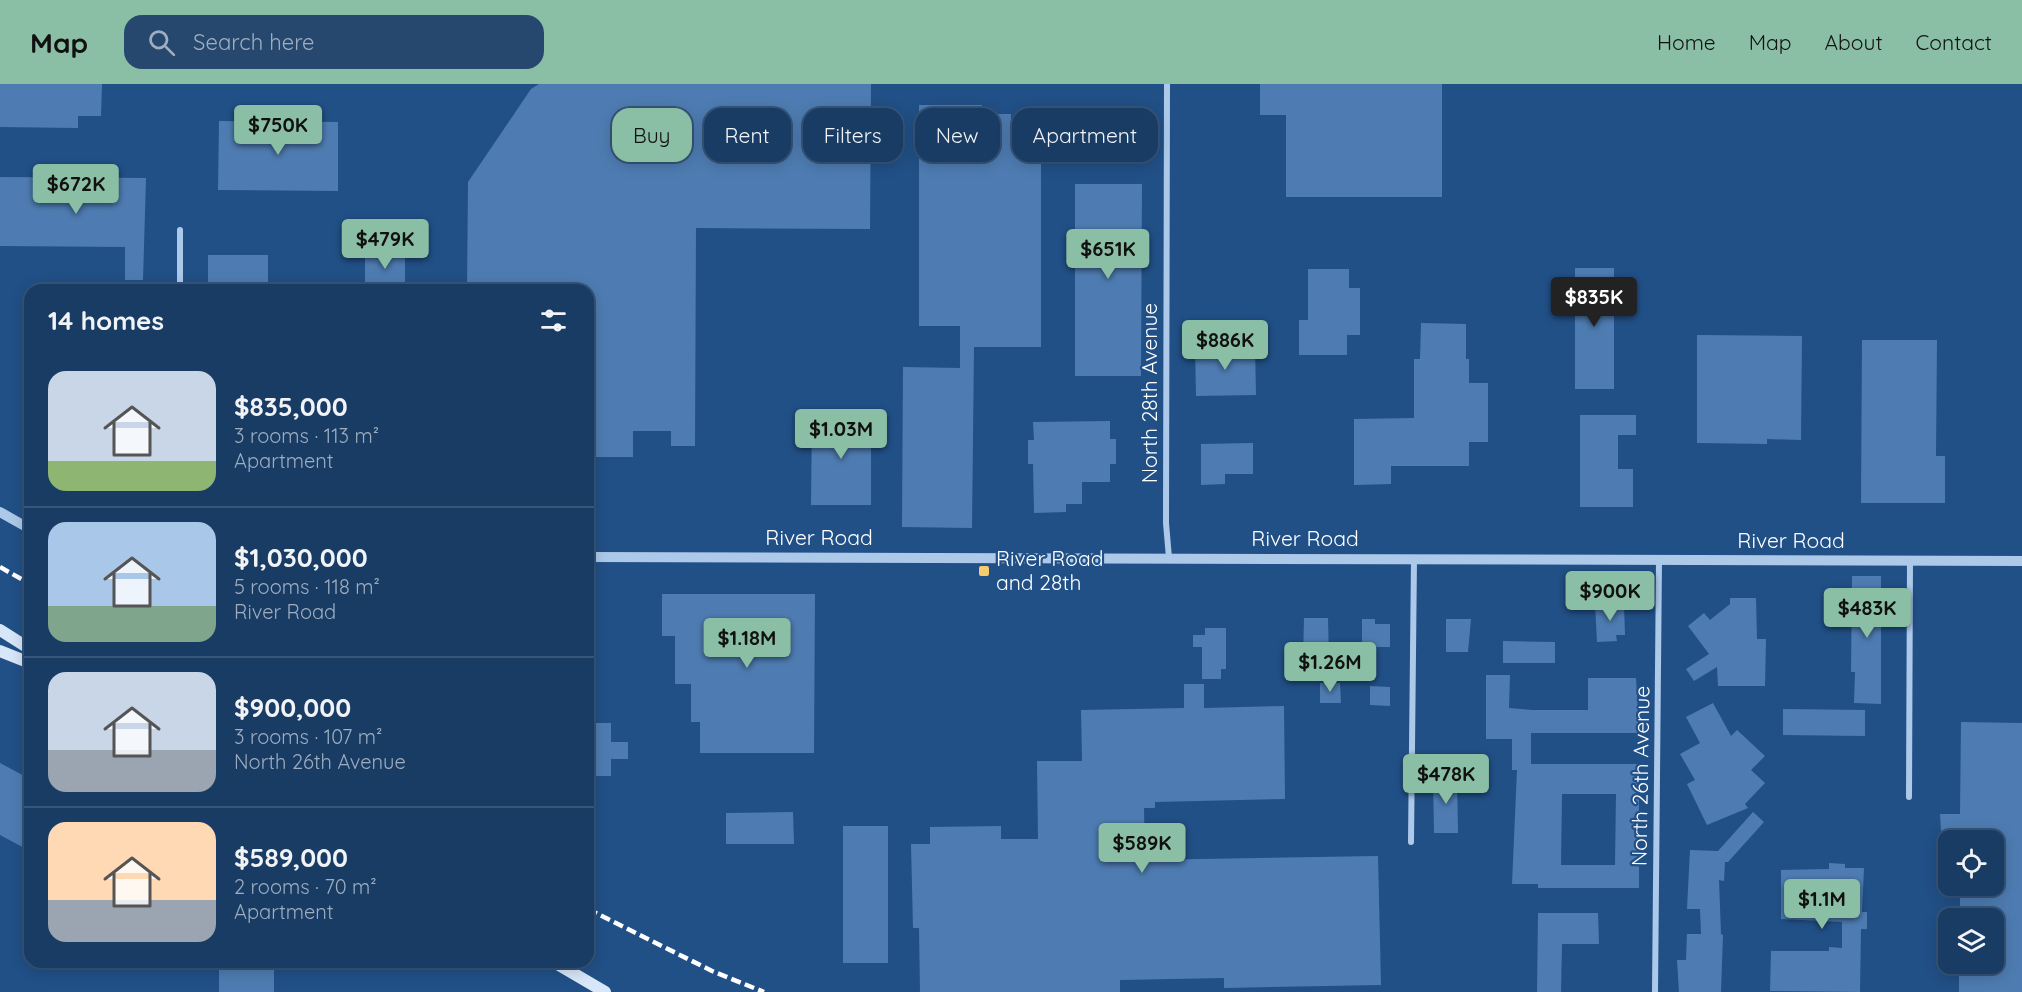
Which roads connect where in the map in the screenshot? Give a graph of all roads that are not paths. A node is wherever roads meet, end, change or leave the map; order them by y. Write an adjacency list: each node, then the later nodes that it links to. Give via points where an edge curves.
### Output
1 (1167, 84): 7 (street, North 28th Avenue)
2 (180, 230): 3 (street)
3 (180, 284)
4 (0, 512): 5 (street)
5 (24, 526)
6 (594, 557): 7 (street, River Road)
7 (1169, 558): 8 (street, River Road)
8 (1414, 560): 9 (street, River Road); 17 (street)
9 (1659, 560): 10 (street, River Road); 20 (street, North 26th Avenue)
10 (1910, 560): 11 (street, River Road); 16 (street)
11 (2022, 561)
12 (0, 630): 13 (main road)
13 (24, 645)
14 (0, 651): 15 (main road)
15 (24, 661)
16 (1909, 798)
17 (1411, 842)
18 (564, 968): 19 (main road)
19 (605, 992)
20 (1655, 992)

